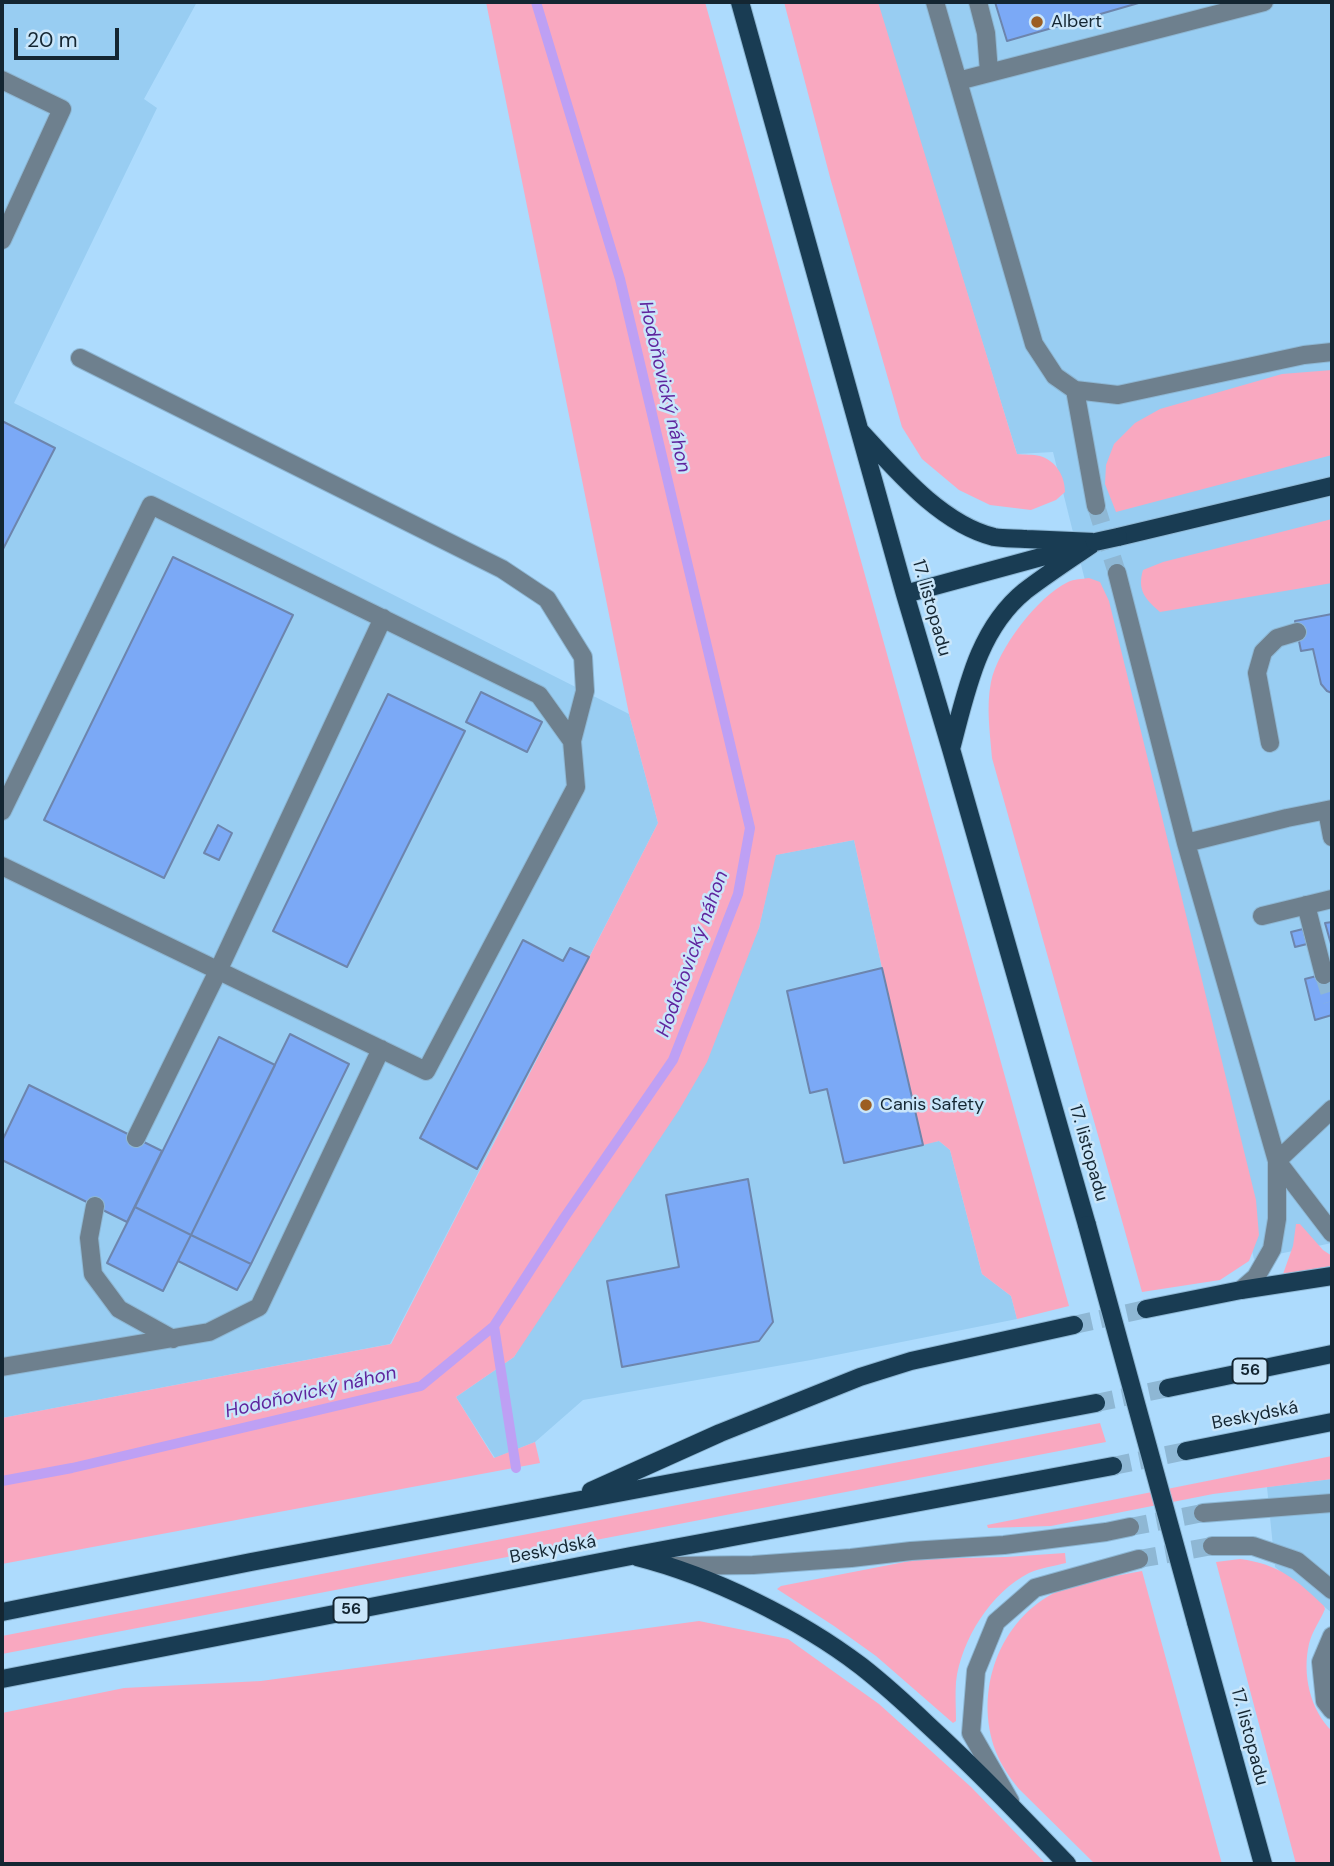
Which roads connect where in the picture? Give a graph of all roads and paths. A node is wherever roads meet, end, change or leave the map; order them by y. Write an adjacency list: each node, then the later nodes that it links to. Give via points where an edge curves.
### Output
1 (740, 2): 12 (main road, 17. listopadu)
2 (935, 2): 7 (street)
3 (978, 2): 5 (street)
4 (1264, 2): 5 (street)
5 (989, 72): 7 (street)
6 (2, 80): 8 (street, via 62,109)
7 (958, 81): 11 (street, via 1034,344 1055,376)
8 (2, 240)
9 (1332, 352): 11 (street, via 1118,395)
10 (80, 358): 20 (street, via 502,569 547,599 583,657 585,691)
11 (1075, 390): 14 (street)
12 (859, 430): 15 (main road, via 890,464 956,521 995,537); 17 (main road, 17. listopadu)
13 (1332, 486): 15 (main road, bridge)
14 (1096, 506)
15 (1095, 542): 17 (main road); 22 (main road, via 1005,611 978,656)
16 (1117, 573): 26 (street)
17 (905, 594): 22 (main road, 17. listopadu)
18 (383, 618): 20 (street, via 539,695); 24 (street, via 151,505); 31 (street)
19 (1297, 632): 21 (street, via 1277,638 1263,652 1257,673)
20 (572, 741): 33 (street, via 576,786 426,1071)
21 (1270, 743)
22 (951, 749): 66 (main road, 17. listopadu, bridge)
23 (1330, 810): 25 (street); 26 (street)
24 (2, 811)
25 (1332, 837)
26 (1186, 843): 36 (street)
27 (2, 866): 31 (street)
28 (1332, 899): 29 (street)
29 (1306, 905): 30 (street); 32 (street)
30 (1262, 916)
31 (218, 971): 33 (street); 35 (street)
32 (1325, 975)
33 (381, 1049): 43 (street, via 259,1307 209,1332)
34 (1332, 1109): 36 (street)
35 (136, 1138)
36 (1277, 1161): 38 (street); 40 (street, via 1272,1249 1256,1276)
37 (95, 1206): 43 (street, via 89,1238 93,1274 118,1309)
38 (1332, 1233)
39 (1332, 1276): 40 (main road)
40 (1241, 1290): 41 (main road)
41 (1146, 1309)
42 (1074, 1325): 51 (main road, via 911,1361 860,1377 720,1433)
43 (173, 1339): 45 (street)
44 (1332, 1354): 46 (main road, 56)
45 (2, 1367)
46 (1168, 1388)
47 (1096, 1403): 51 (main road)
48 (1332, 1422): 49 (main road, Beskydská)
49 (1186, 1451)
50 (1113, 1466): 56 (main road, Beskydská / 56)
51 (566, 1503): 60 (main road)
52 (1332, 1503): 53 (street)
53 (1203, 1513)
54 (1130, 1527): 58 (street, via 1004,1545 851,1558)
55 (1212, 1546): 59 (street, via 1254,1546 1297,1560)
56 (631, 1556): 58 (main road); 62 (main road, Beskydská / 56)
57 (1139, 1559): 64 (street, via 1035,1588 996,1622 976,1671 971,1733)
58 (670, 1566): 64 (main road, via 752,1601 860,1665)
59 (1332, 1590)
60 (2, 1612)
61 (1332, 1636): 63 (street, via 1321,1662 1325,1701)
62 (2, 1679)
63 (1332, 1710)
64 (1015, 1810): 65 (main road)
65 (1067, 1864)
66 (1263, 1864)

